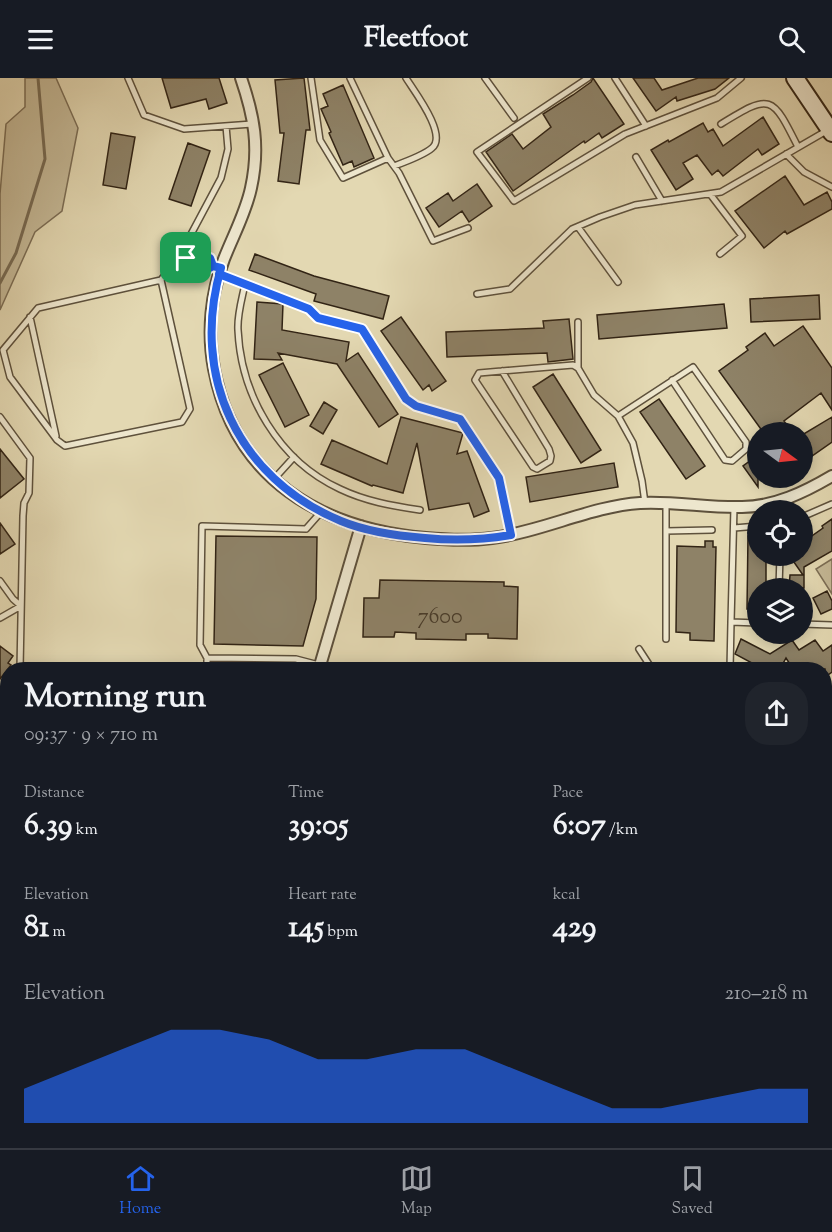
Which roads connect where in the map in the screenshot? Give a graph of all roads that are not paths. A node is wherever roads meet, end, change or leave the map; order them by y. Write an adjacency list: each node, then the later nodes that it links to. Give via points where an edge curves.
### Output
1 (128, 78): 14 (lane, via 144,115 184,129)
2 (310, 78): 20 (lane, via 320,140 343,178)
3 (350, 78): 20 (lane)
4 (406, 78): 21 (lane, via 435,127 438,140 433,148)
5 (485, 78): 11 (lane)
6 (588, 78): 15 (lane, via 477,152 514,201 625,134)
7 (615, 78): 15 (lane)
8 (741, 78): 15 (lane, via 717,98)
9 (795, 78): 16 (main road)
10 (243, 79): 12 (street)
11 (513, 118)
12 (254, 124): 14 (lane); 29 (street, via 251,188)
13 (721, 124): 17 (lane, via 749,106 766,103 774,106)
14 (226, 126): 28 (lane, via 228,150 221,178)
15 (646, 126)
16 (831, 131): 17 (lane)
17 (798, 147): 18 (lane)
18 (786, 154): 22 (lane, via 804,172); 23 (lane, via 721,192)
19 (636, 157): 24 (lane)
20 (388, 158): 21 (lane)
21 (394, 165): 26 (lane, via 432,241)
22 (832, 187)
23 (710, 194): 24 (lane); 27 (lane, via 742,236)
24 (662, 201): 25 (lane, via 635,205)
25 (578, 227): 31 (lane); 33 (lane, via 510,289)
26 (468, 228)
27 (720, 254)
28 (183, 257): 29 (lane, via 188,264); 29 (lane, via 193,253 210,258); 30 (lane)
29 (218, 269): 32 (lane); 44 (street, via 210,324 218,387 244,444)
30 (161, 280): 34 (lane, via 38,308); 41 (lane, via 190,409 182,422 65,446)
31 (618, 282)
32 (245, 284): 42 (lane, via 237,328 244,376 257,408); 57 (lane, via 309,309 318,318 362,329 406,399 416,406 460,419 499,478)
33 (477, 294)
34 (30, 317): 41 (lane); 41 (lane, via 3,350 10,377)
35 (578, 322): 36 (lane)
36 (578, 368): 37 (lane, via 573,365); 39 (lane, via 594,395)
37 (502, 371): 37 (lane, via 479,373 475,380 537,469 550,461 549,449)
38 (672, 380): 38 (lane, via 693,367 746,442 746,449 732,461 725,459); 39 (lane)
39 (618, 416): 45 (lane, via 633,443)
40 (0, 417): 59 (lane, via 30,458 29,493 23,516)
41 (57, 440)
42 (294, 457): 44 (lane); 49 (lane, via 340,489 385,505)
43 (832, 476): 48 (street, via 786,498 753,507)
44 (274, 479): 50 (street)
45 (645, 503): 46 (street); 57 (street)
46 (666, 503): 48 (street); 56 (lane)
47 (832, 504): 51 (lane)
48 (734, 507): 54 (lane)
49 (420, 510)
50 (321, 512): 52 (street); 67 (lane, via 306,529 202,526 200,645)
51 (813, 512)
52 (361, 526): 57 (street, via 392,534 454,540); 71 (street)
53 (747, 527): 54 (lane)
54 (734, 528): 61 (lane)
55 (712, 530): 56 (lane)
56 (666, 531): 65 (lane)
57 (511, 535)
58 (0, 581): 59 (lane)
59 (21, 606): 60 (lane); 68 (lane)
60 (0, 618)
61 (731, 622): 62 (lane); 73 (lane)
62 (747, 623)
63 (813, 624): 64 (lane)
64 (832, 625)
65 (666, 639)
66 (639, 649): 72 (lane)
67 (207, 658): 69 (lane); 70 (lane)
68 (20, 662)
69 (207, 662)
70 (305, 662)
71 (321, 662)
72 (647, 662)
73 (730, 662)

